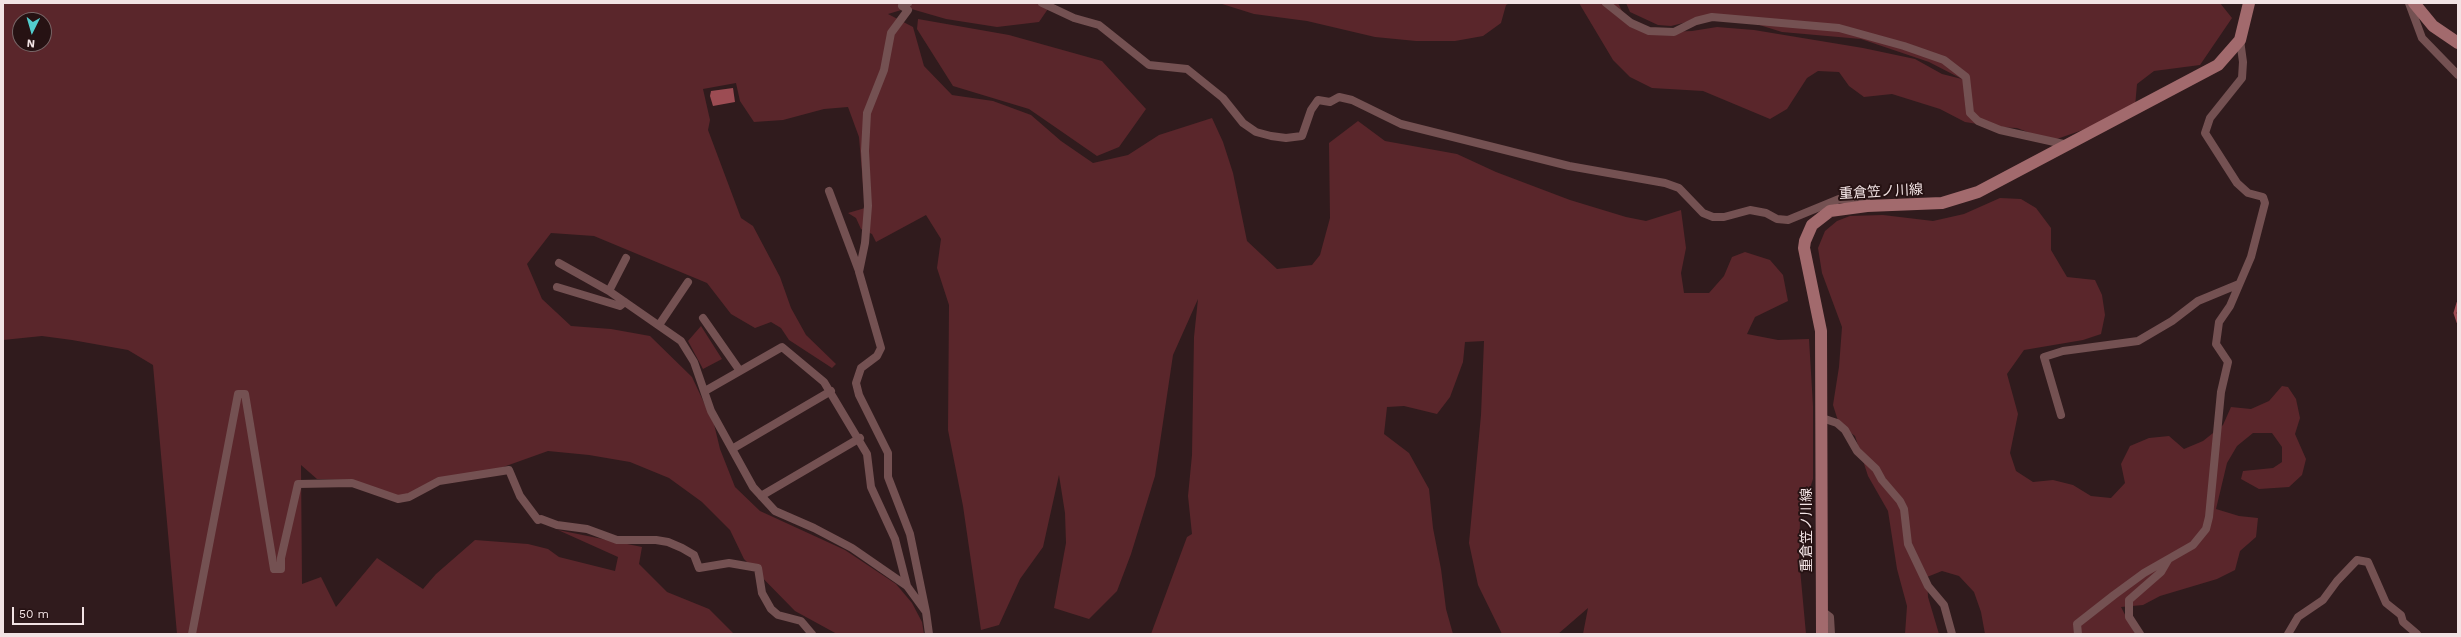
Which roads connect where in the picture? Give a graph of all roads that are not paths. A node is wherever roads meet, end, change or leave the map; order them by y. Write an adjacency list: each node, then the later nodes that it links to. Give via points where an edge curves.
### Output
1 (908, 3): 15 (street, via 902,6 908,10 891,33 884,70 867,113 865,151 868,206 865,243)
2 (1042, 3): 12 (street, via 1074,18 1099,25 1149,65 1187,69 1223,98 1243,123 1256,132 1270,136 1302,136 1311,110 1318,100 1330,102 1339,97 1352,100 1401,124 1569,166 1665,183 1679,188 1703,213 1713,217 1724,217 1750,210 1788,220 1839,199 1866,199)
3 (1606, 3): 10 (street, via 1631,23 1649,30 1674,32 1696,21 1712,17 1839,28 1904,46 1944,60 1966,77 1970,114 1978,121 2000,130)
4 (2249, 3): 7 (main road, 重倉笠ノ川線)
5 (2409, 3): 9 (street, via 2422,38)
6 (2414, 3): 8 (main road, via 2433,26)
7 (2240, 40): 10 (main road, 重倉笠ノ川線, via 2218,65); 17 (street, via 2242,78 2210,118 2205,133 2237,183 2248,193 2263,197 2265,203 2252,257)
8 (2458, 43)
9 (2458, 76)
10 (2069, 145): 12 (main road, 重倉笠ノ川線, via 1959,199 1920,205)
11 (829, 191): 15 (street)
12 (1867, 206): 27 (main road, 重倉笠ノ川線, via 1830,211 1812,225 1805,241 1805,257 1821,331)
13 (626, 258): 19 (street)
14 (558, 263): 19 (street)
15 (859, 272): 34 (street, via 881,348 877,356 861,368 856,383 888,454 888,477 910,534)
16 (688, 282): 22 (street)
17 (2239, 284): 26 (street, via 2198,301 2172,321 2138,341 2063,351 2044,357); 31 (street, via 2230,306 2219,322 2216,344 2228,362 2221,392 2210,517 2206,530 2193,545)
18 (557, 287): 20 (street, via 620,306)
19 (609, 291): 20 (street)
20 (625, 302): 22 (street)
21 (702, 318): 23 (street)
22 (659, 325): 24 (street, via 681,341 694,362)
23 (740, 371): 24 (street); 25 (street, via 782,347 824,382)
24 (705, 391): 29 (street, via 711,411)
25 (831, 391): 28 (street); 29 (street)
26 (2061, 415)
27 (1822, 418): 33 (main road, 重倉笠ノ川線); 40 (street, via 1837,423 1845,430 1857,451 1876,469 1900,501 1904,509 1908,544 1928,586 1946,610)
28 (860, 438): 30 (street); 32 (street, via 867,454 871,487 895,539)
29 (732, 449): 30 (street, via 753,487)
30 (761, 496): 32 (street, via 775,511 852,548)
31 (2168, 560): 41 (street, via 2144,573 2078,624); 42 (street, via 2162,572 2129,600 2129,617)
32 (907, 586): 34 (street)
33 (1822, 611): 38 (main road, 重倉笠ノ川線); 39 (street, via 1830,617)
34 (926, 612): 37 (street)
35 (192, 634): 36 (street, via 238,394 245,394 274,569 281,569 281,558 298,484 352,483 398,499 410,497 439,481 509,470 520,496 538,520 587,529 617,540 668,542 694,556 699,568 729,563 758,568 762,593 770,609 778,615 801,621)
36 (812, 634)
37 (929, 634)
38 (1822, 634)
39 (1831, 634)
40 (1952, 634)
41 (2078, 634)
42 (2140, 634)
43 (2288, 634): 44 (street, via 2298,617 2323,600 2357,560 2368,562 2386,603 2401,615 2403,622)
44 (2417, 634)

